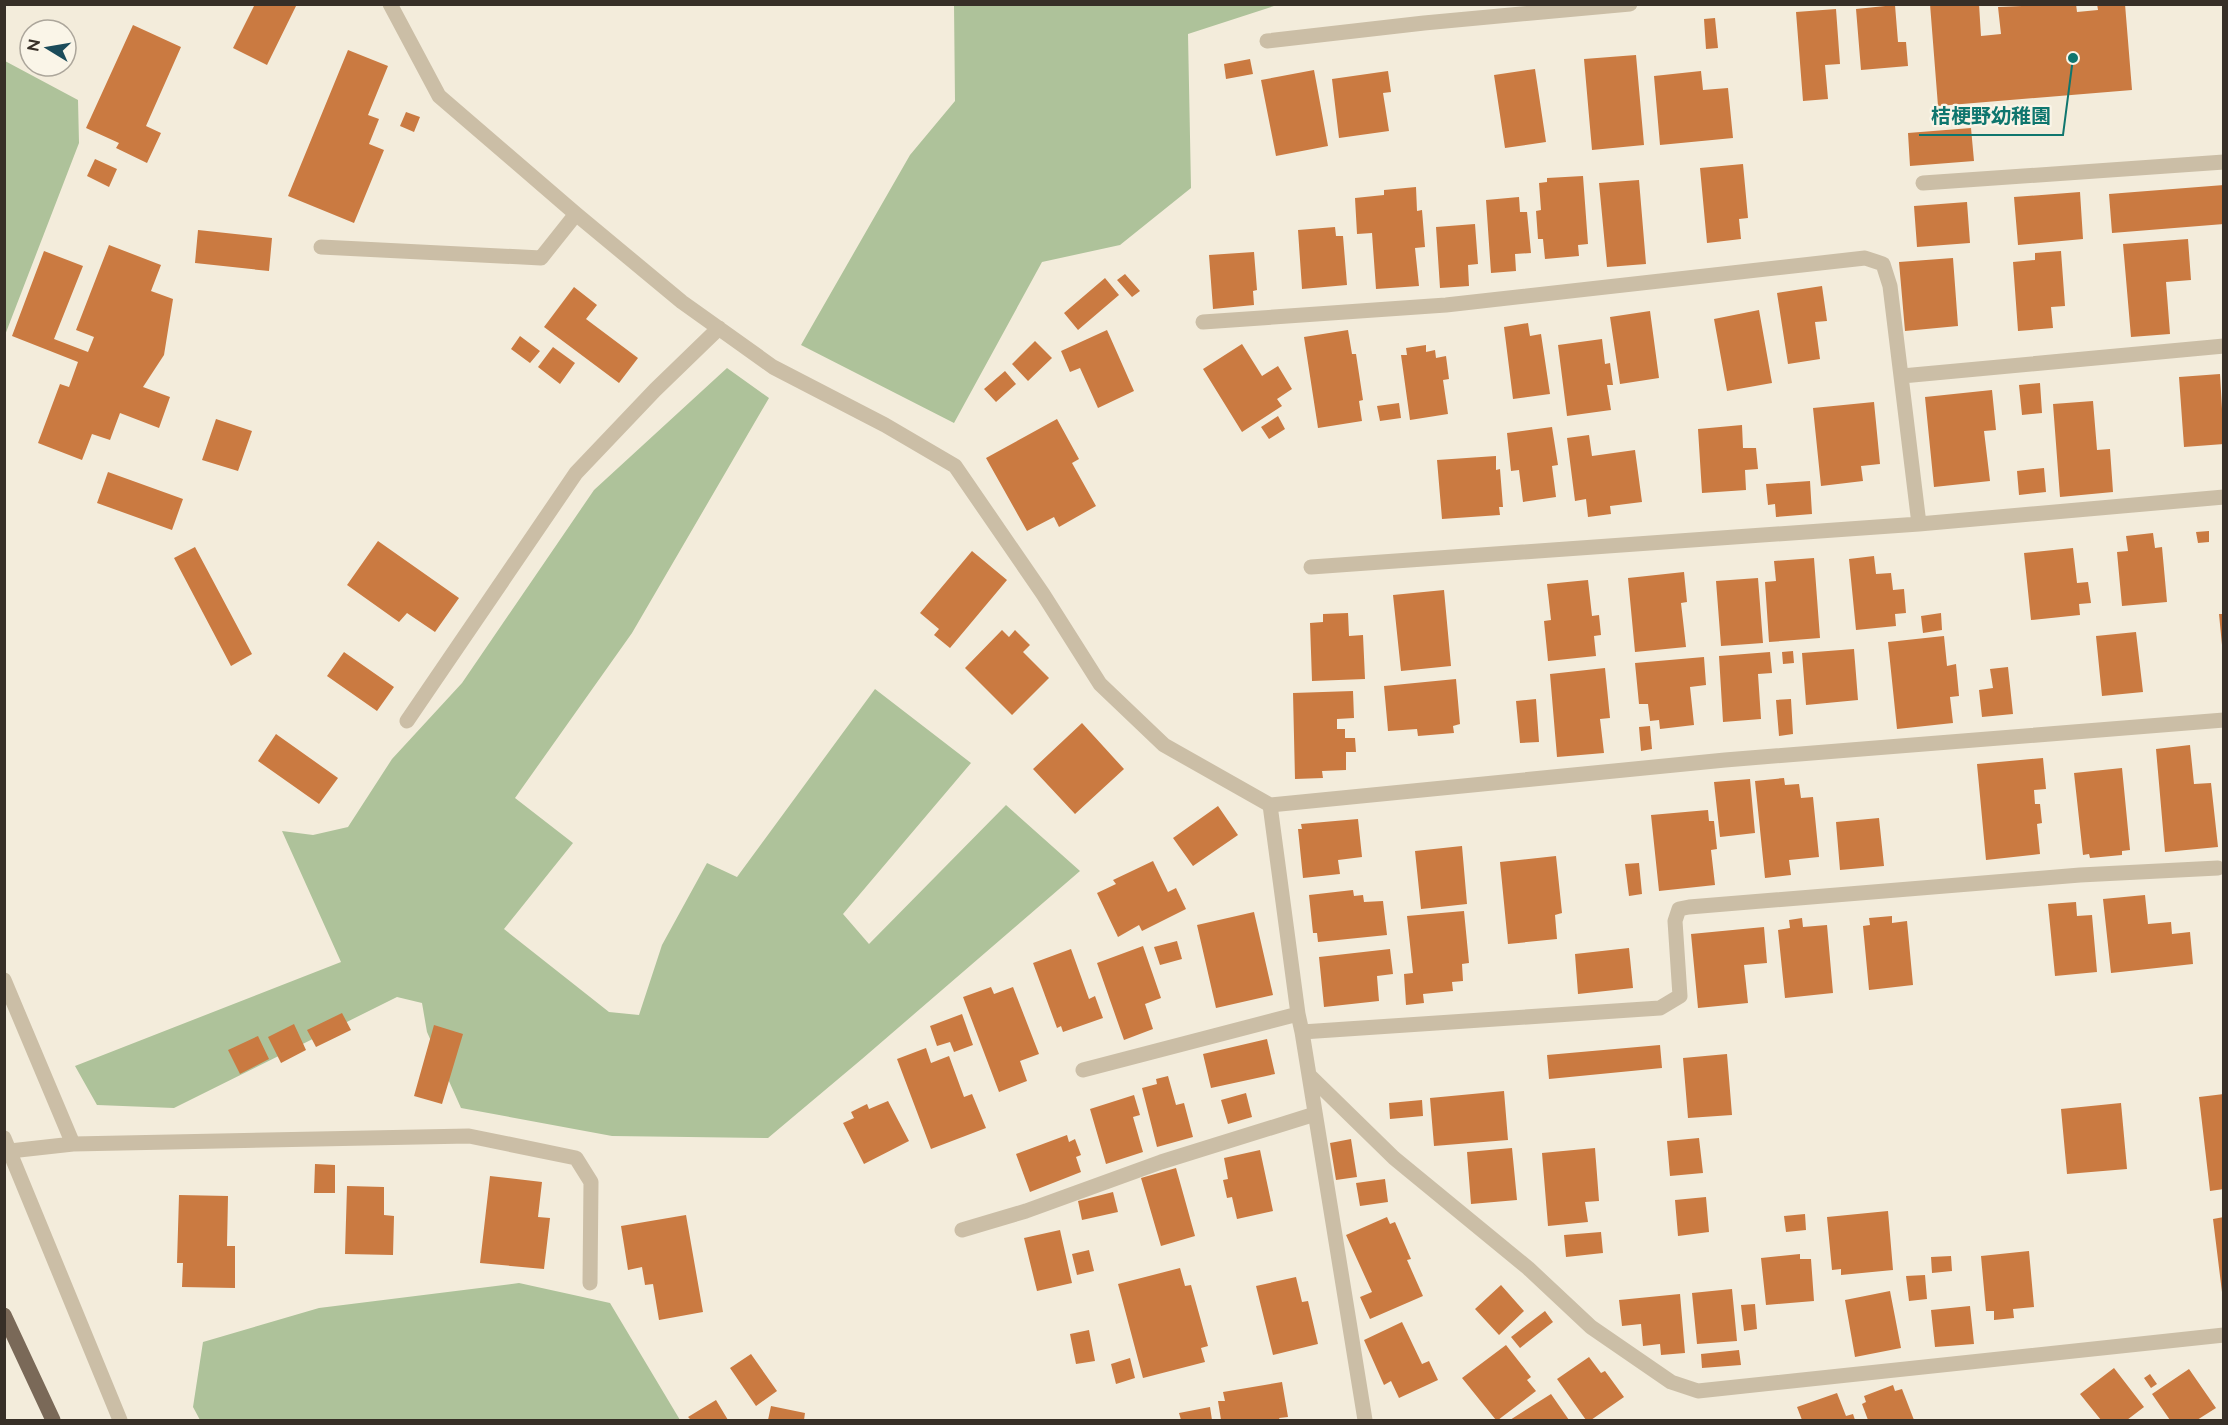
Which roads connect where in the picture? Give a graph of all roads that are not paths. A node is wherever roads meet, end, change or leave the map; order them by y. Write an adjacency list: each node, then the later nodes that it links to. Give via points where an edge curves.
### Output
1 (390, 4): 6 (street, via 439,96)
2 (1630, 4): 3 (street)
3 (1267, 41)
4 (2223, 162): 5 (street)
5 (1923, 183)
6 (576, 214): 7 (street, via 541,258); 9 (street)
7 (321, 247)
8 (1203, 322): 11 (street, via 1446,305 1865,258 1883,264 1890,286)
9 (719, 328): 16 (street, via 576,473); 17 (street, via 773,367 885,424 955,466 1100,684 1164,745)
10 (2223, 346): 11 (street)
11 (1902, 376): 13 (street)
12 (2223, 497): 13 (street)
13 (1919, 524): 14 (street)
14 (1311, 567)
15 (2223, 720): 17 (street, via 1737,759)
16 (407, 721)
17 (1270, 805): 20 (street)
18 (2218, 868): 21 (street, via 2080,875 1689,907 1679,909 1675,921 1680,996 1660,1008)
19 (4, 980): 25 (street)
20 (1298, 1014): 21 (street); 22 (street)
21 (1302, 1032): 23 (street)
22 (1083, 1070)
23 (1309, 1075): 24 (street); 30 (street, via 1394,1158 1528,1268 1591,1327 1671,1382 1698,1391)
24 (1315, 1114): 27 (street); 33 (street)
25 (73, 1144): 26 (street); 28 (street, via 469,1136 576,1158 591,1182)
26 (6, 1148): 32 (street)
27 (962, 1230)
28 (590, 1283)
29 (4, 1315): 31 (main road)
30 (2223, 1335)
31 (53, 1420)
32 (120, 1420)
33 (1365, 1420)

